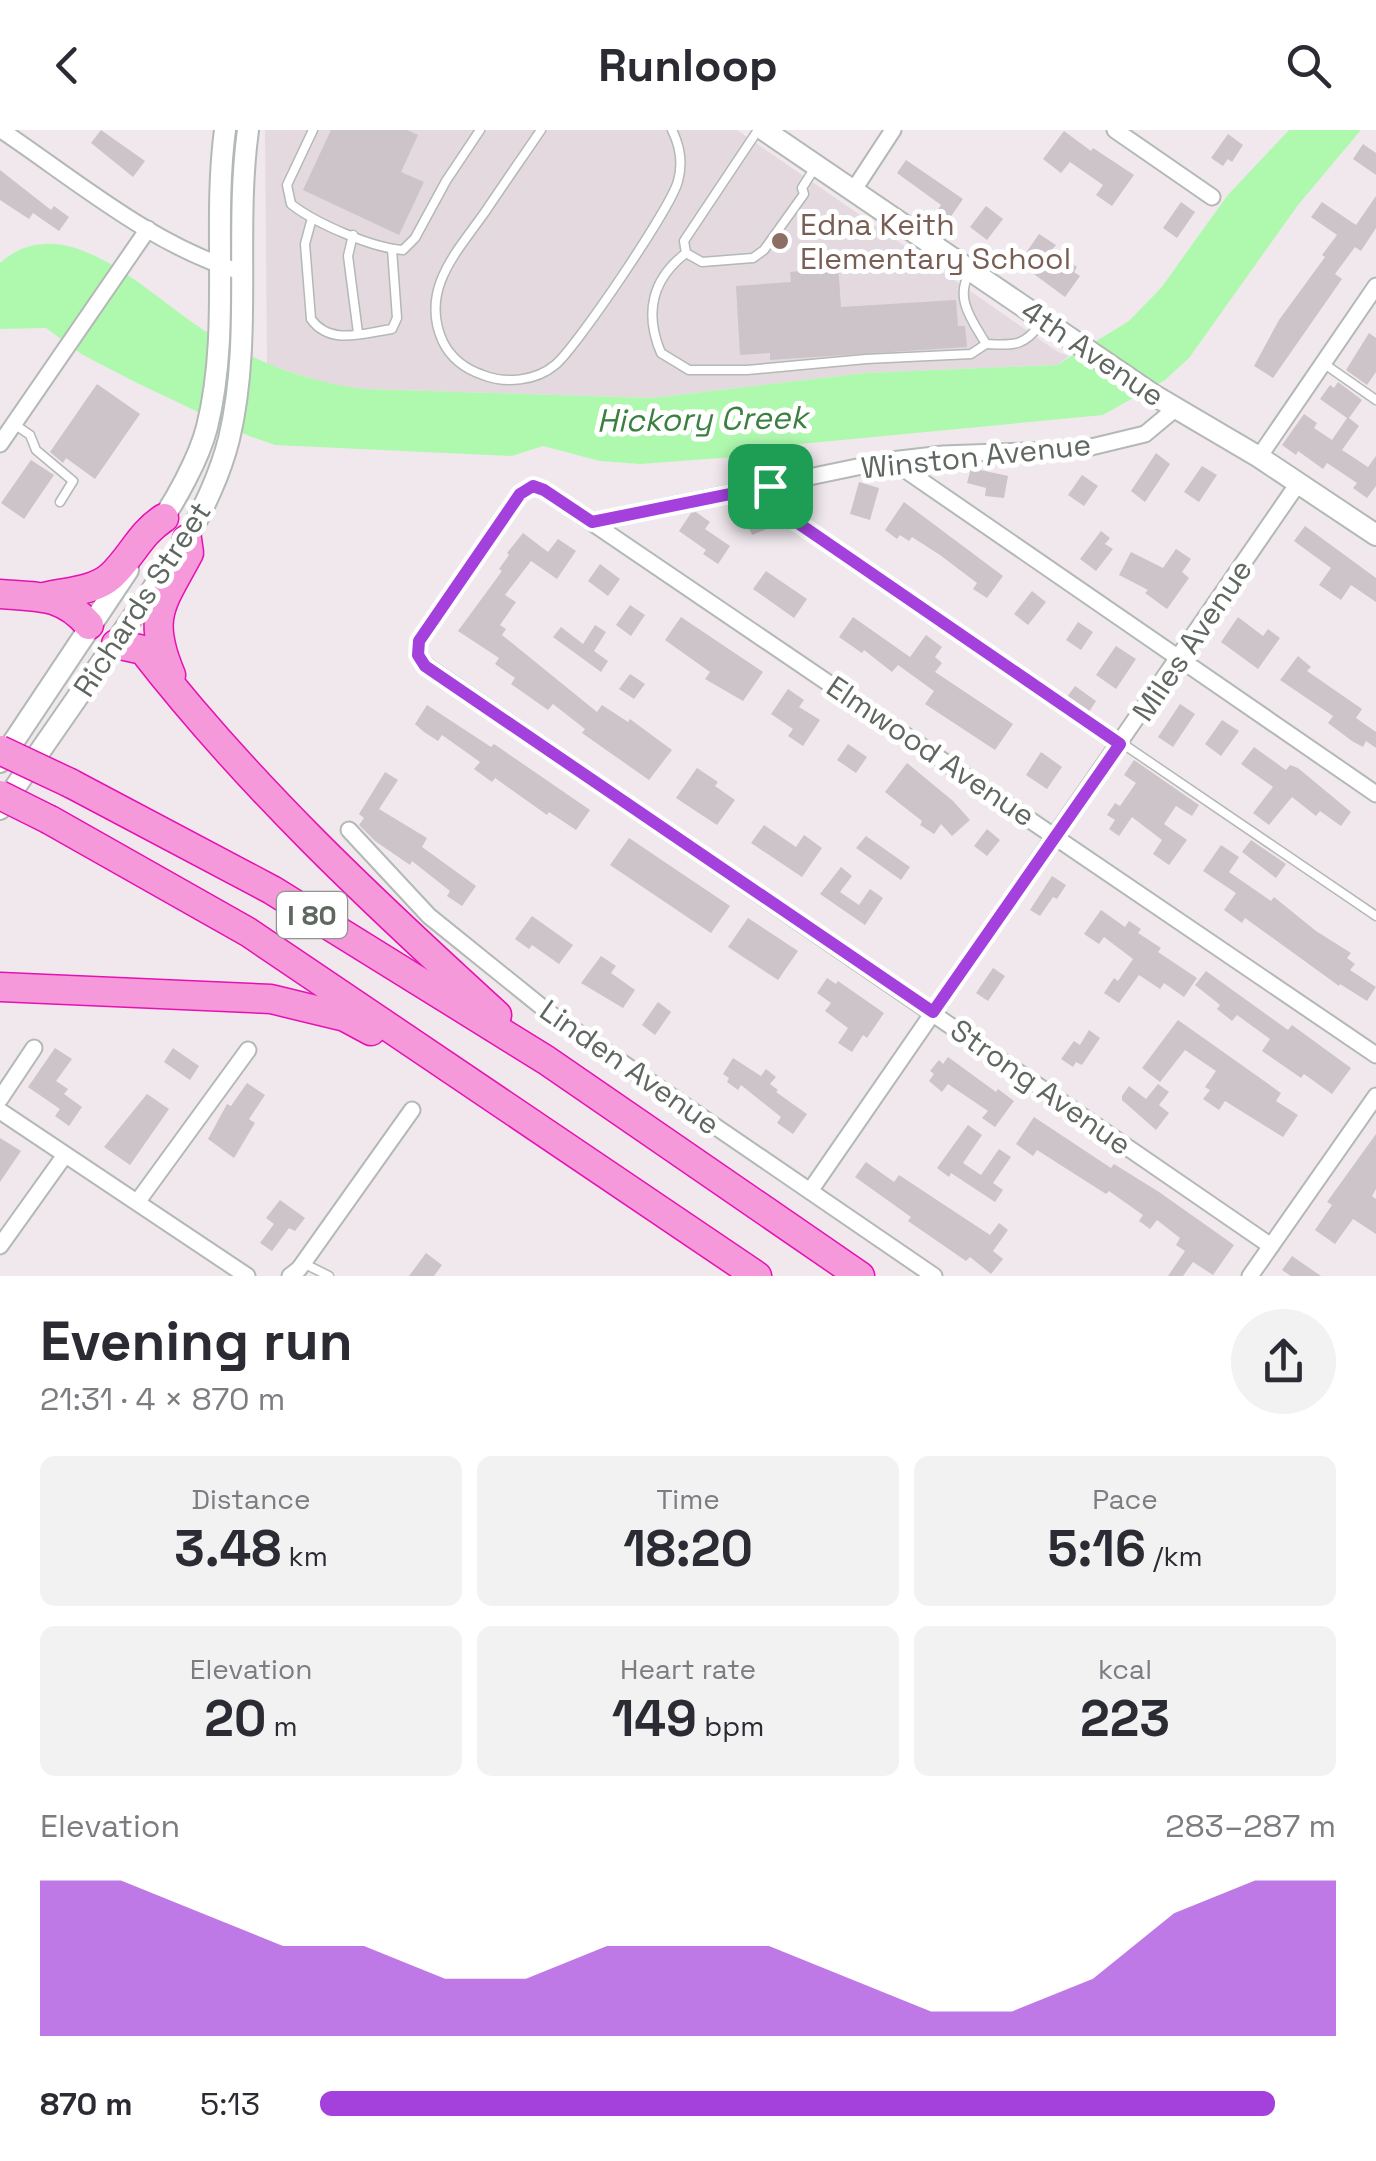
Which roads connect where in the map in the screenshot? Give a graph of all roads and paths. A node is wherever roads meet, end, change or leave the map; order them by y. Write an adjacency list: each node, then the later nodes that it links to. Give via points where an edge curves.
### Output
1 (2, 130): 15 (street)
2 (225, 130): 19 (street, Richards Street)
3 (248, 130): 21 (street, Richards Street)
4 (312, 130): 14 (lane, via 287,185 291,204)
5 (480, 130): 17 (lane, via 415,238 403,250)
6 (541, 130): 7 (lane, via 446,267 435,299 438,330 456,361 501,380 554,366 668,208 681,165)
7 (672, 130)
8 (761, 130): 11 (street, 4th Avenue); 18 (lane, via 684,241)
9 (894, 130): 12 (street)
10 (1115, 130): 13 (street)
11 (816, 166): 12 (street, 4th Avenue); 18 (lane, via 804,194 753,258 702,262)
12 (853, 191): 20 (street, 4th Avenue)
13 (1212, 198)
14 (312, 218): 16 (lane); 24 (lane, via 304,244 312,319 332,337)
15 (148, 229): 19 (street); 29 (street)
16 (353, 235): 17 (lane); 24 (lane, via 348,256)
17 (392, 249): 24 (lane, via 398,318 392,329)
18 (686, 253): 25 (lane, via 662,276 652,320 660,353 688,370 971,354)
19 (219, 266): 21 (street); 36 (street, Richards Street, via 220,332 206,430)
20 (971, 271): 23 (street, 4th Avenue); 25 (lane, via 962,294)
21 (241, 272): 39 (street, Richards Street, via 229,440)
22 (1376, 286): 26 (street)
23 (1043, 319): 25 (lane, via 1029,340); 28 (street, 4th Avenue)
24 (358, 334)
25 (986, 344)
26 (1324, 363): 27 (lane); 31 (street)
27 (1376, 400)
28 (1175, 409): 31 (street, 4th Avenue); 32 (street, Winston Avenue, via 1145,434 1083,449)
29 (14, 424): 30 (street); 35 (lane, via 73,481)
30 (0, 442)
31 (1259, 457): 33 (street, 4th Avenue)
32 (891, 460): 34 (street, Winston Avenue); 45 (street)
33 (1299, 482): 38 (street, 4th Avenue); 45 (street, Miles Avenue)
34 (770, 486): 37 (street, Winston Avenue); 47 (lane, via 782,512)
35 (60, 502)
36 (164, 518): 41 (highway, via 147,529 110,577); 42 (street, Richards Street)
37 (592, 522): 44 (street, Elmwood Avenue, via 544,490 533,486 520,494 419,641); 54 (street, Elmwood Avenue)
38 (1376, 536)
39 (186, 539): 43 (street, Richards Street); 46 (highway, via 189,553 158,615 160,649)
40 (0, 594): 41 (highway)
41 (44, 597): 42 (highway, via 75,610)
42 (89, 625): 43 (street); 49 (street, Richards Street)
43 (116, 644): 46 (highway, via 143,650); 52 (street, Richards Street)
44 (418, 655): 57 (street, Strong Avenue, via 425,666)
45 (1180, 659): 47 (street, Miles Avenue); 50 (street)
46 (182, 699): 61 (highway, via 362,892)
47 (1120, 744): 54 (street, Miles Avenue); 55 (lane)
48 (0, 750): 61 (highway, I 80, bridge, via 272,890)
49 (0, 763)
50 (1376, 794)
51 (0, 795): 62 (highway, I 80, bridge, via 248,932)
52 (0, 809)
53 (348, 830): 68 (street, Linden Avenue, via 429,916 492,970)
54 (1056, 834): 57 (street, Miles Avenue); 60 (street, Elmwood Avenue)
55 (1376, 916)
56 (0, 987): 62 (highway, via 271,999 345,1018)
57 (933, 1012): 68 (street, Miles Avenue); 71 (street, Strong Avenue)
58 (34, 1048): 64 (street)
59 (248, 1050): 69 (street)
60 (1376, 1055)
61 (546, 1060): 77 (highway, I 80)
62 (470, 1081): 76 (highway, I 80)
63 (1376, 1096): 71 (street)
64 (0, 1098)
65 (412, 1110): 72 (street)
66 (0, 1111): 67 (street)
67 (66, 1156): 69 (street); 70 (street)
68 (810, 1191): 78 (street, Linden Avenue)
69 (138, 1201): 73 (street)
70 (0, 1246)
71 (1272, 1246): 79 (street)
72 (303, 1263): 74 (street); 75 (lane)
73 (247, 1276)
74 (290, 1276)
75 (329, 1276)
76 (757, 1276)
77 (860, 1276)
78 (934, 1276)
79 (1250, 1276)

